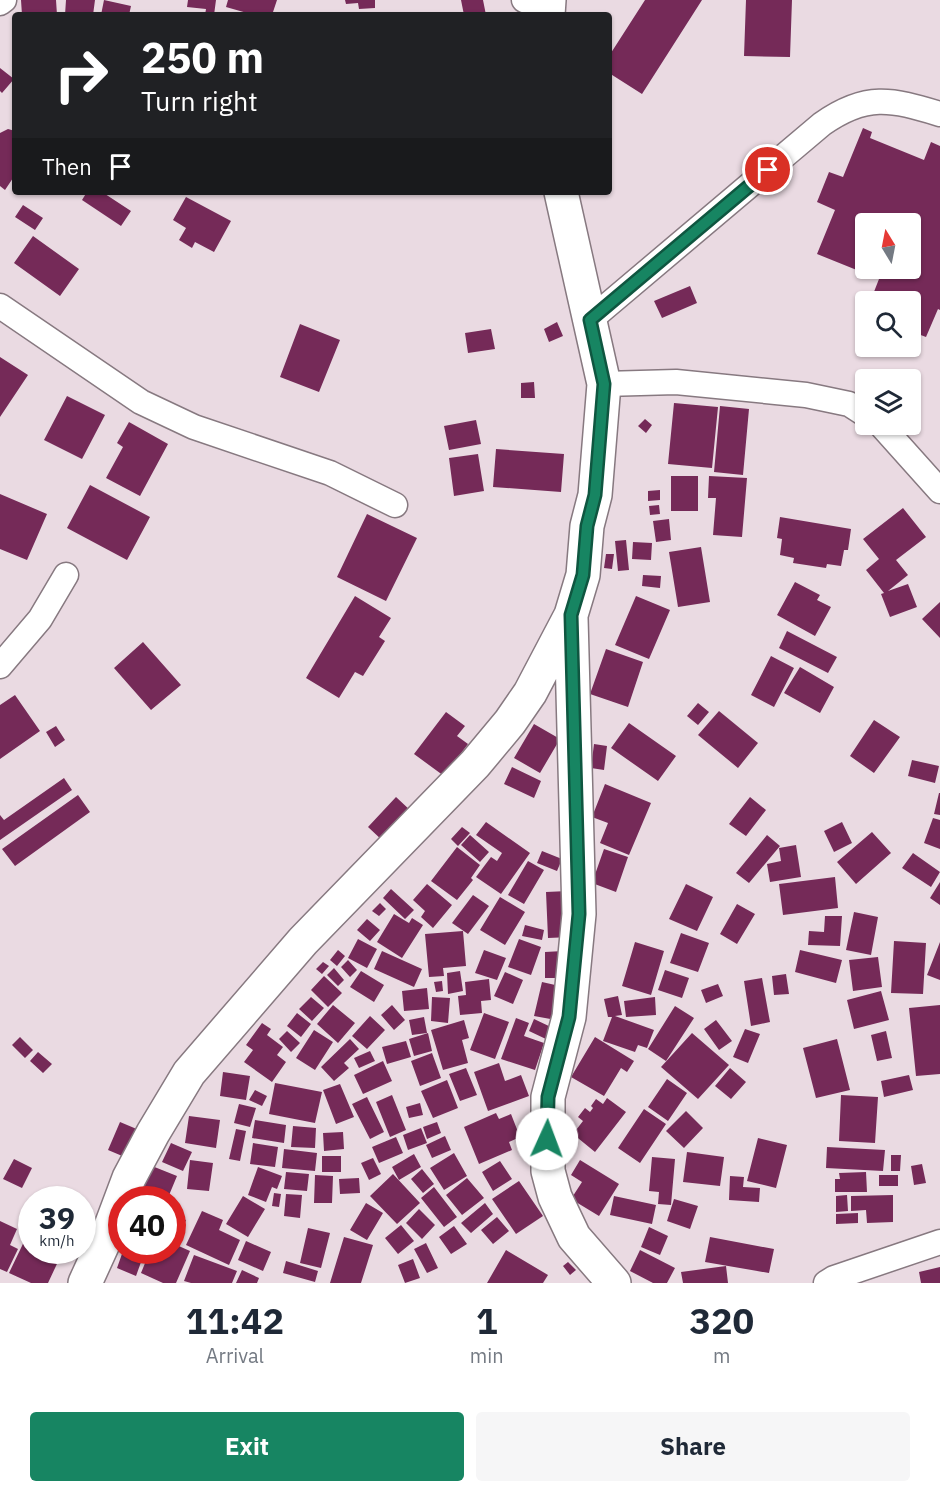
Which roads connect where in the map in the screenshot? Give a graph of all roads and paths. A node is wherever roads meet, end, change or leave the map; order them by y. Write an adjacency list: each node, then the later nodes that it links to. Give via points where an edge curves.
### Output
1 (4, 0): 2 (street)
2 (0, 3)
3 (940, 114): 6 (street, via 909,104 878,101 842,111)
4 (562, 195): 6 (street)
5 (0, 306): 11 (street, via 141,402 194,427 330,473)
6 (590, 320): 7 (street)
7 (604, 384): 8 (street, via 676,382 806,395); 13 (street, via 595,495 587,526 583,575)
8 (855, 408)
9 (890, 435): 10 (street)
10 (940, 491)
11 (395, 505)
12 (66, 575): 14 (street, via 40,619)
13 (571, 615): 15 (street); 16 (street)
14 (0, 666)
15 (516, 714): 16 (street, via 549,702); 18 (street, via 475,764 303,941 189,1073 129,1178)
16 (574, 714): 19 (street, via 579,914 569,1017 548,1097 548,1171 555,1197 574,1237)
17 (940, 1242): 20 (street)
18 (86, 1283)
19 (614, 1283)
20 (826, 1283)

